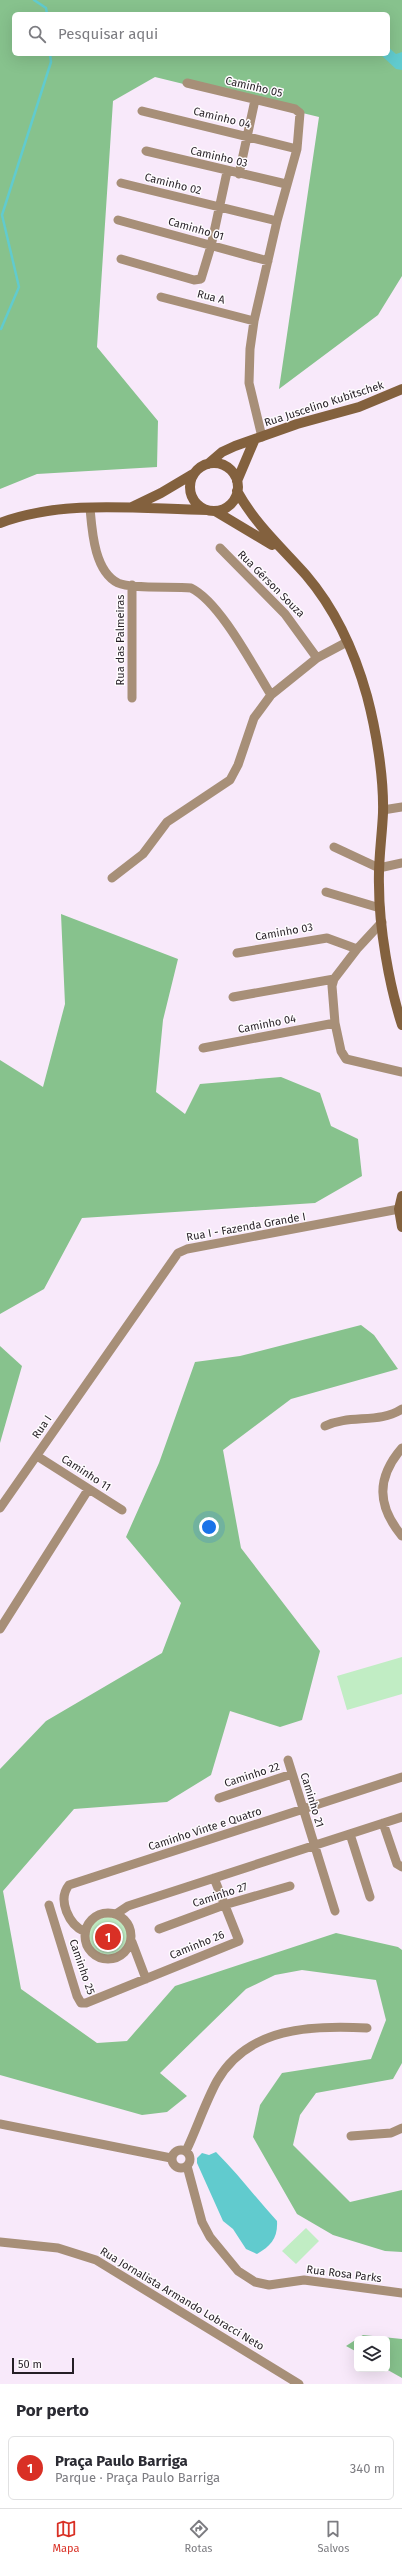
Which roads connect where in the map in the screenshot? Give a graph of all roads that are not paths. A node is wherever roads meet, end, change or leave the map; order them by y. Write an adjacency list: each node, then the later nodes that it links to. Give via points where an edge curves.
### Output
1 (187, 83): 2 (street, Caminho 05)
2 (254, 100): 4 (street); 5 (street, Caminho 05, via 298,110 300,128)
3 (142, 111): 4 (street, Caminho 04)
4 (246, 137): 5 (street, Caminho 04); 8 (street)
5 (297, 149): 10 (street)
6 (146, 152): 7 (street, Caminho 03)
7 (227, 172): 8 (street, Caminho 03); 11 (street)
8 (239, 174): 10 (street, Caminho 03)
9 (121, 184): 11 (street, Caminho 02)
10 (286, 184): 13 (street)
11 (219, 208): 13 (street, Caminho 02); 14 (street)
12 (118, 220): 14 (street, Caminho 01)
13 (277, 221): 16 (street)
14 (211, 246): 15 (street, via 203,275 197,280); 16 (street, Caminho 01)
15 (121, 259)
16 (268, 261): 18 (street)
17 (161, 297): 18 (street, Rua A)
18 (254, 321): 20 (street, via 249,383)
19 (402, 389): 20 (main road, Rua Juscelino Kubitschek, via 359,407)
20 (258, 439): 21 (main road, Rua Juscelino Kubitschek, via 229,448); 23 (main road)
21 (208, 464): 22 (main road); 23 (main road, via 222,465 229,469)
22 (194, 474): 25 (main road); 26 (main road, via 190,482 193,500)
23 (237, 486): 26 (main road, via 230,505); 29 (main road, via 253,517)
24 (90, 508): 25 (main road); 27 (main road, via 45,511); 30 (street, via 94,545 102,563 118,583)
25 (129, 509): 26 (main road)
26 (211, 511): 29 (main road, via 252,531)
27 (0, 523)
28 (220, 548): 32 (street, Rua Gérson Souza, via 285,614)
29 (283, 552): 31 (main road, via 319,592)
30 (132, 585): 33 (street, Rua das Palmeiras, via 191,588 200,592 219,614); 34 (street, Rua das Palmeiras)
31 (347, 642): 32 (street); 36 (main road, via 367,697 377,753)
32 (317, 658): 33 (street)
33 (271, 695): 40 (street, via 254,718 238,765 230,780 167,822 143,854)
34 (132, 698)
35 (402, 807): 36 (street)
36 (383, 810): 39 (main road)
37 (334, 847): 39 (street)
38 (402, 863): 39 (street)
39 (379, 868): 42 (main road)
40 (112, 878)
41 (326, 892): 42 (street)
42 (380, 908): 43 (main road)
43 (382, 922): 44 (street); 49 (main road)
44 (357, 948): 45 (street, Caminho 03, via 327,938); 46 (street)
45 (237, 953)
46 (334, 978): 47 (street); 48 (street, via 331,995)
47 (233, 996)
48 (335, 1023): 50 (street, Caminho 04); 51 (street, via 341,1051 346,1059)
49 (402, 1025)
50 (202, 1048)
51 (402, 1072)
52 (402, 1196): 53 (main road)
53 (399, 1208): 54 (main road); 55 (street, Rua I - Fazenda Grande I, via 182,1251 174,1258)
54 (402, 1227)
55 (103, 1360): 59 (street, Rua I)
56 (402, 1409): 57 (street, via 379,1418 345,1419)
57 (325, 1426)
58 (402, 1448): 63 (street, via 384,1474 382,1491 385,1509)
59 (37, 1456): 60 (street, Caminho 11); 61 (street, Rua I)
60 (88, 1490): 62 (street, Caminho 11); 64 (street)
61 (0, 1508)
62 (122, 1510)
63 (402, 1536)
64 (0, 1629)
65 (288, 1760): 66 (street, Caminho 21)
66 (292, 1774): 68 (street, Caminho 22); 69 (street, Caminho 21)
67 (402, 1777): 69 (street, Caminho Vinte e Quatro)
68 (219, 1798)
69 (303, 1810): 73 (street, Caminho 21); 83 (street, Caminho Vinte e Quatro, via 69,1885 64,1896 66,1911 74,1924)
70 (402, 1817): 71 (street)
71 (383, 1823): 72 (street); 74 (street, via 397,1864)
72 (350, 1834): 73 (street); 77 (street)
73 (313, 1846): 75 (street); 80 (street, Caminho 21)
74 (402, 1867)
75 (214, 1878): 79 (street, Caminho 26); 81 (street, via 128,1906)
76 (290, 1886): 79 (street, Caminho 27)
77 (370, 1897)
78 (49, 1905): 85 (street, Caminho 25, via 81,2003 91,2002)
79 (224, 1905): 82 (street, Caminho 27); 85 (street, Caminho 26, via 239,1941)
80 (336, 1912)
81 (116, 1914): 83 (street, via 100,1914 93,1918); 84 (street, via 127,1922)
82 (159, 1929)
83 (85, 1932): 84 (street, via 87,1946 92,1954 101,1959 119,1957 127,1951)
84 (132, 1942): 85 (street)
85 (146, 1979)
86 (367, 2028): 90 (street, via 296,2029 256,2042 232,2061 218,2080)
87 (0, 2124): 91 (street)
88 (401, 2129): 89 (street, via 391,2133)
89 (351, 2136)
90 (186, 2151): 91 (street, via 177,2150); 92 (street, via 190,2159)
91 (172, 2158): 92 (street, via 175,2166)
92 (186, 2166): 94 (street, Rua Rosa Parks, via 202,2222 210,2237 238,2271 255,2282 269,2285 304,2280)
93 (0, 2242): 95 (street, Rua Jornalista Armando Lobracci Neto, via 58,2248 96,2260)
94 (402, 2293)
95 (299, 2384)

